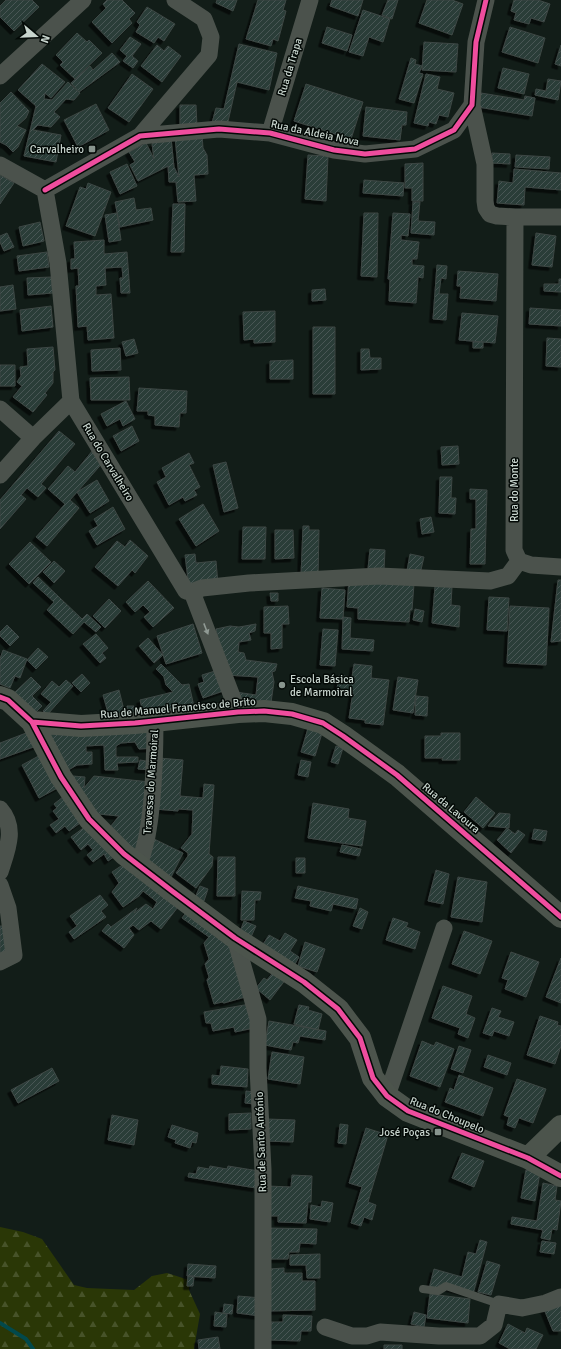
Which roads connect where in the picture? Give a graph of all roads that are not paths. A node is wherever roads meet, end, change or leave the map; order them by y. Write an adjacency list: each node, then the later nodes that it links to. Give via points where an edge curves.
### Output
1 (83, 0): 5 (street)
2 (175, 0): 8 (street, via 204,19 211,37 209,55)
3 (310, 0): 7 (street, Rua da Trapa)
4 (486, 0): 6 (street, via 476,42)
5 (0, 76)
6 (472, 104): 7 (street, Rua da Aldeia Nova, via 454,130 415,148 365,154 334,150); 11 (street, via 485,164 486,208 490,214)
7 (270, 133): 8 (street, Rua da Aldeia Nova, via 219,129)
8 (140, 136): 10 (street, Rua da Aldeia Nova)
9 (0, 165): 10 (street)
10 (45, 190): 13 (street, Rua do Carvalheiro, via 58,263)
11 (515, 217): 12 (street); 17 (street, Rua do Monte, via 514,550)
12 (561, 217)
13 (71, 401): 15 (street); 19 (street, Rua do Carvalheiro, via 186,591)
14 (0, 409): 15 (street)
15 (33, 438): 16 (street)
16 (0, 475)
17 (519, 561): 18 (street, via 531,565); 19 (street, via 508,576 490,581 379,576 236,584 202,588)
18 (561, 566)
19 (192, 592): 21 (street, Rua do Carvalheiro, one-way to 21)
20 (0, 697): 23 (street, Rua do Choupelo, via 8,700)
21 (238, 712): 22 (street, Rua de Manuel Francisco de Brito); 24 (street, Rua de Manuel Francisco de Brito, via 292,714)
22 (155, 720): 23 (street, Rua de Manuel Francisco de Brito, via 81,726); 26 (street, Travessa do Marmoiral, via 150,818)
23 (32, 722): 26 (street, Rua do Choupelo, via 61,777 89,819)
24 (323, 723): 29 (street, Rua da Lavoura, via 397,776)
25 (0, 809): 27 (street, via 9,824 10,842)
26 (139, 866): 31 (street, Rua do Choupelo)
27 (0, 872)
28 (0, 885): 32 (street, via 8,908 14,955)
29 (561, 917)
30 (444, 928): 33 (street)
31 (235, 938): 33 (street, Rua do Choupelo, via 304,982 338,1009 360,1038 373,1078); 41 (street, Rua de Santo António, via 258,1019 263,1170)
32 (0, 962)
33 (387, 1096): 35 (street, Rua do Choupelo, via 408,1111)
34 (561, 1126): 35 (street)
35 (528, 1158): 36 (street, Rua do Choupelo)
36 (561, 1176)
37 (423, 1288): 39 (lane, via 438,1291 446,1286)
38 (561, 1297): 39 (street, via 546,1304 522,1308)
39 (499, 1304): 40 (street, via 494,1325 480,1336 380,1332 367,1336 352,1336)
40 (325, 1327)
41 (263, 1349)

